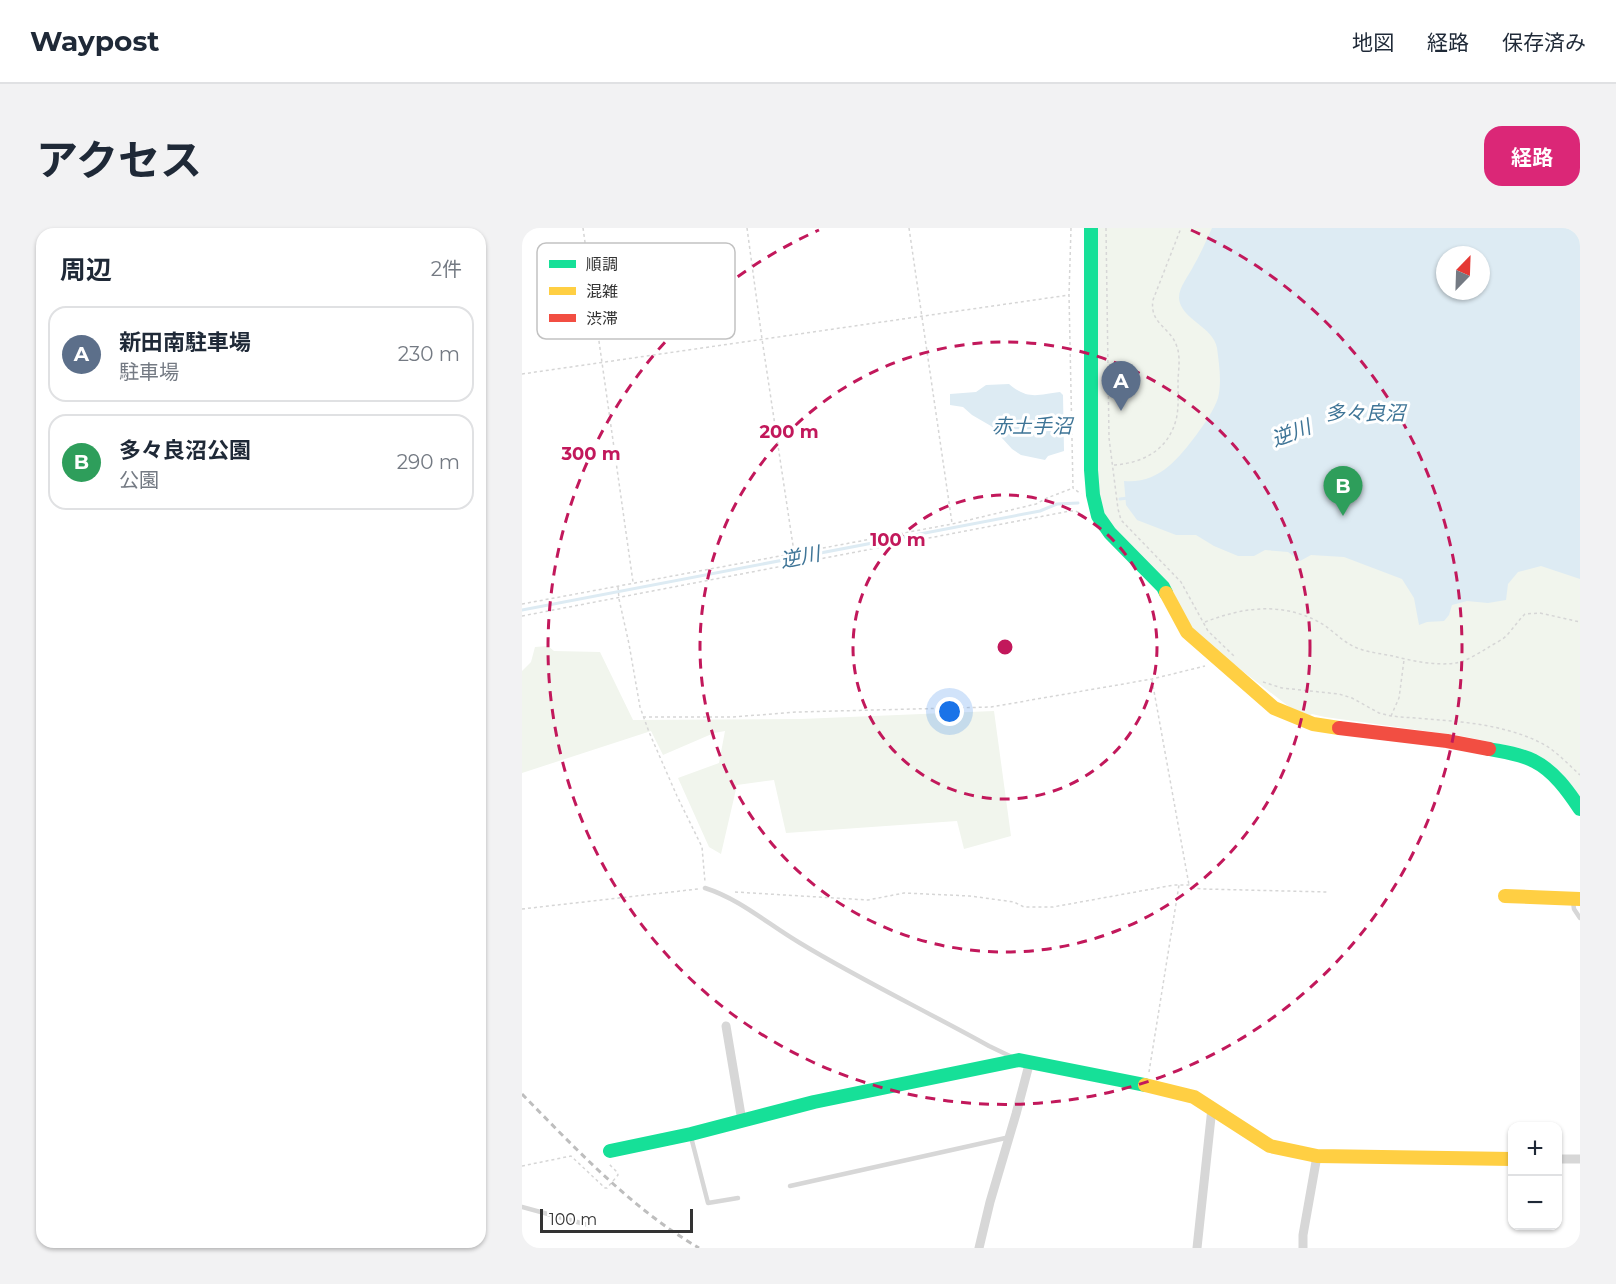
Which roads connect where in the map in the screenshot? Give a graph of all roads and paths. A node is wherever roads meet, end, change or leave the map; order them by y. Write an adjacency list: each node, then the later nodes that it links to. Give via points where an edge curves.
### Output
1 (583, 228): 8 (path)
2 (747, 228): 12 (path)
3 (909, 228): 10 (path)
4 (1071, 228): 9 (path)
5 (1091, 228): 31 (street, via 1091,470 1095,507 1110,533 1163,587 1186,632)
6 (1106, 228): 15 (path, via 1109,438)
7 (1182, 228): 15 (path, via 1152,308 1178,352 1172,432 1149,456)
8 (585, 243)
9 (1069, 296): 10 (path); 16 (path)
10 (921, 317): 12 (path); 21 (path)
11 (598, 339): 13 (path)
12 (762, 339): 13 (path); 22 (path)
13 (601, 362): 14 (path); 23 (path)
14 (522, 374)
15 (1113, 465): 28 (path, via 1121,520 1181,582)
16 (1073, 488): 17 (path); 21 (path, via 1036,504)
17 (1082, 495)
18 (1084, 509): 19 (path)
19 (1082, 514): 20 (path); 25 (path, via 1070,511 1047,515)
20 (1090, 522)
21 (952, 524): 22 (path)
22 (794, 552): 23 (path)
23 (633, 583): 24 (path)
24 (618, 587): 25 (path); 26 (path)
25 (619, 598): 27 (path); 36 (path)
26 (522, 604)
27 (522, 616)
28 (1204, 622): 30 (path, via 1245,610 1283,610 1319,622 1360,649); 32 (path, via 1208,631)
29 (1580, 622): 30 (path, via 1540,613 1526,614 1506,636 1457,663)
30 (1404, 659): 35 (path, via 1399,698)
31 (1218, 660): 33 (path, via 1199,669); 38 (street, via 1274,708 1313,724 1463,743 1535,762 1566,789)
32 (1238, 660)
33 (1152, 679): 36 (path, via 991,706); 40 (path)
34 (1261, 681): 35 (path, via 1282,688 1339,694)
35 (1391, 716): 37 (path, via 1478,724 1516,732 1546,746)
36 (643, 717): 41 (path, via 702,847)
37 (1580, 775)
38 (1580, 809)
39 (1179, 885): 40 (path); 42 (path, via 1053,907 1024,907 993,898 904,893 868,900); 50 (path)
40 (1189, 885): 43 (path, via 1203,889)
41 (705, 888): 42 (lane); 46 (path)
42 (718, 892): 49 (lane, via 799,943 989,1046)
43 (1328, 892)
44 (1505, 896): 45 (street)
45 (1576, 899): 47 (lane, via 1574,909)
46 (522, 909)
47 (1580, 918)
48 (726, 1026): 52 (street)
49 (1025, 1061): 50 (street); 52 (street, via 814,1101); 54 (street)
50 (1147, 1085): 51 (street, via 1194,1097)
51 (1212, 1108): 56 (street, via 1270,1146); 66 (street)
52 (742, 1121): 53 (street)
53 (691, 1134): 55 (street); 62 (lane, via 708,1203)
54 (1010, 1137): 61 (lane); 65 (street)
55 (610, 1151): 60 (path, via 606,1158 618,1175 607,1188 571,1156)
56 (1317, 1156): 57 (street); 67 (street)
57 (1508, 1159)
58 (1562, 1159): 59 (street)
59 (1580, 1159)
60 (522, 1166)
61 (790, 1186)
62 (738, 1198)
63 (522, 1207): 64 (lane)
64 (588, 1225)
65 (979, 1248)
66 (1197, 1248)
67 (1303, 1248)

